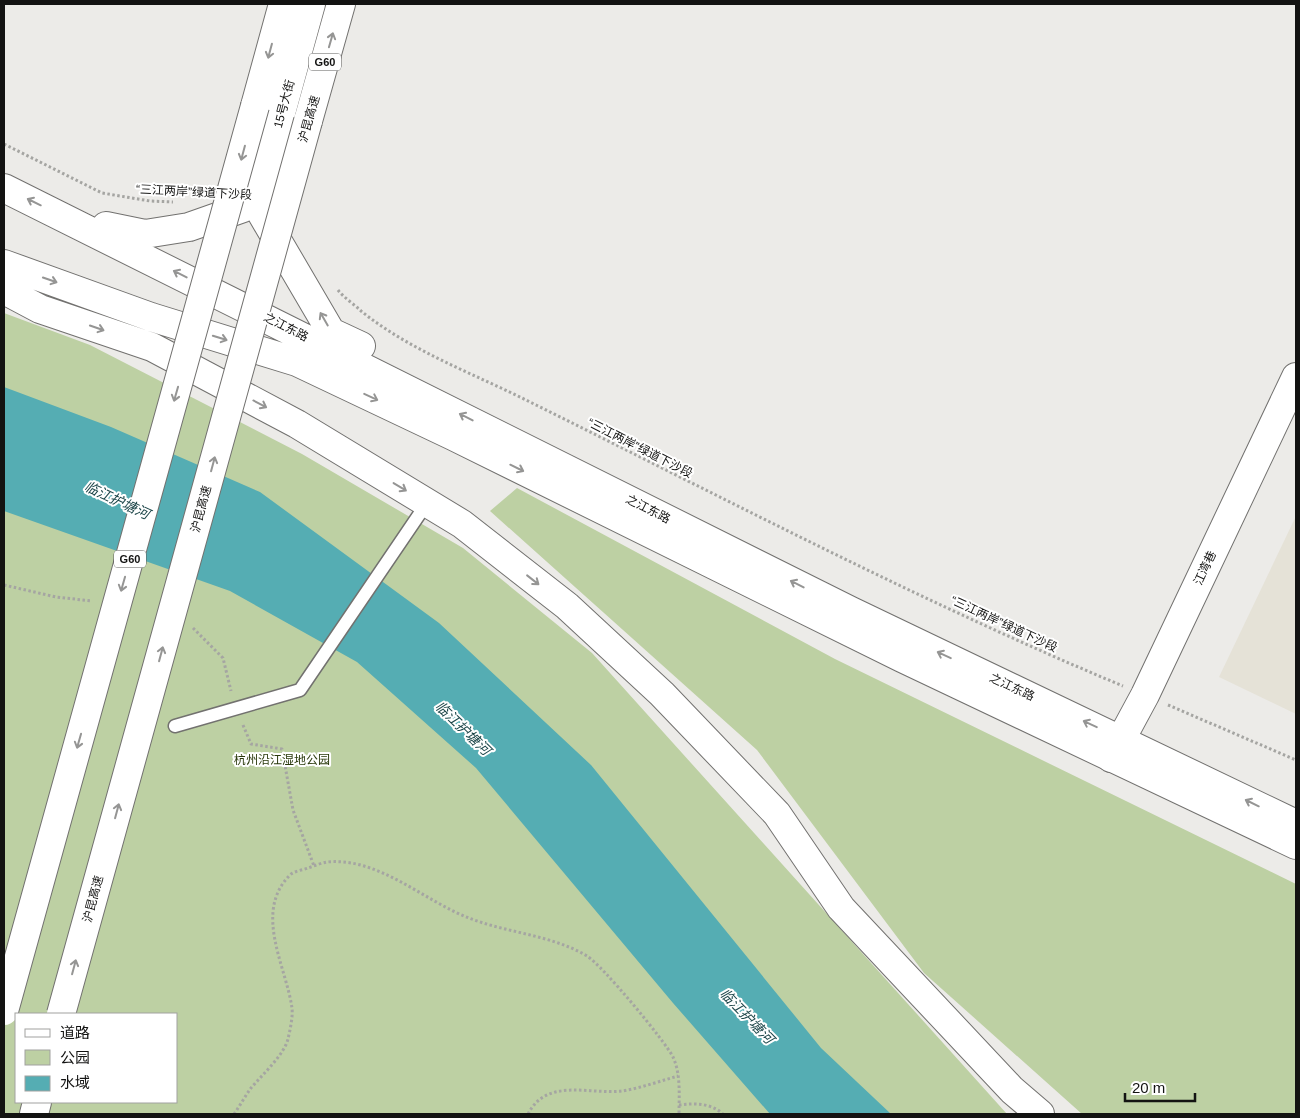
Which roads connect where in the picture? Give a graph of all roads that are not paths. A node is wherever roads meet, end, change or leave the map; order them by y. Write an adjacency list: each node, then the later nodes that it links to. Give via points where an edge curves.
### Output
1 (283, 4): 16 (main road, G60, one-way to 16, bridge)
2 (311, 4): 5 (main road, 15号大街)
3 (342, 4): 17 (main road, 沪昆高速 / G60, one-way to 3, bridge)
4 (4, 188): 6 (main road, 之江东路, one-way to 4)
5 (256, 204): 6 (main road, via 189,228 145,234); 10 (main road, one-way to 5, via 493,410 331,332)
6 (66, 218): 10 (main road, 之江东路, one-way to 6)
7 (4, 264): 13 (main road, 之江东路, one-way to 13, via 151,317 297,362)
8 (4, 290): 11 (main road, one-way to 11, via 40,309 152,347 297,424)
9 (1296, 377): 13 (main road, 江湾巷)
10 (572, 471): 13 (main road, 之江东路, one-way to 10)
11 (427, 504): 12 (lane, via 300,690); 18 (main road, one-way to 18, via 462,524 567,606 662,694 777,814 842,908 1012,1090)
12 (175, 726)
13 (1117, 749): 14 (main road, 之江东路, one-way to 13); 15 (main road, 之江东路)
14 (1296, 824)
15 (1296, 846)
16 (4, 1011)
17 (61, 1013)
18 (1040, 1114)

